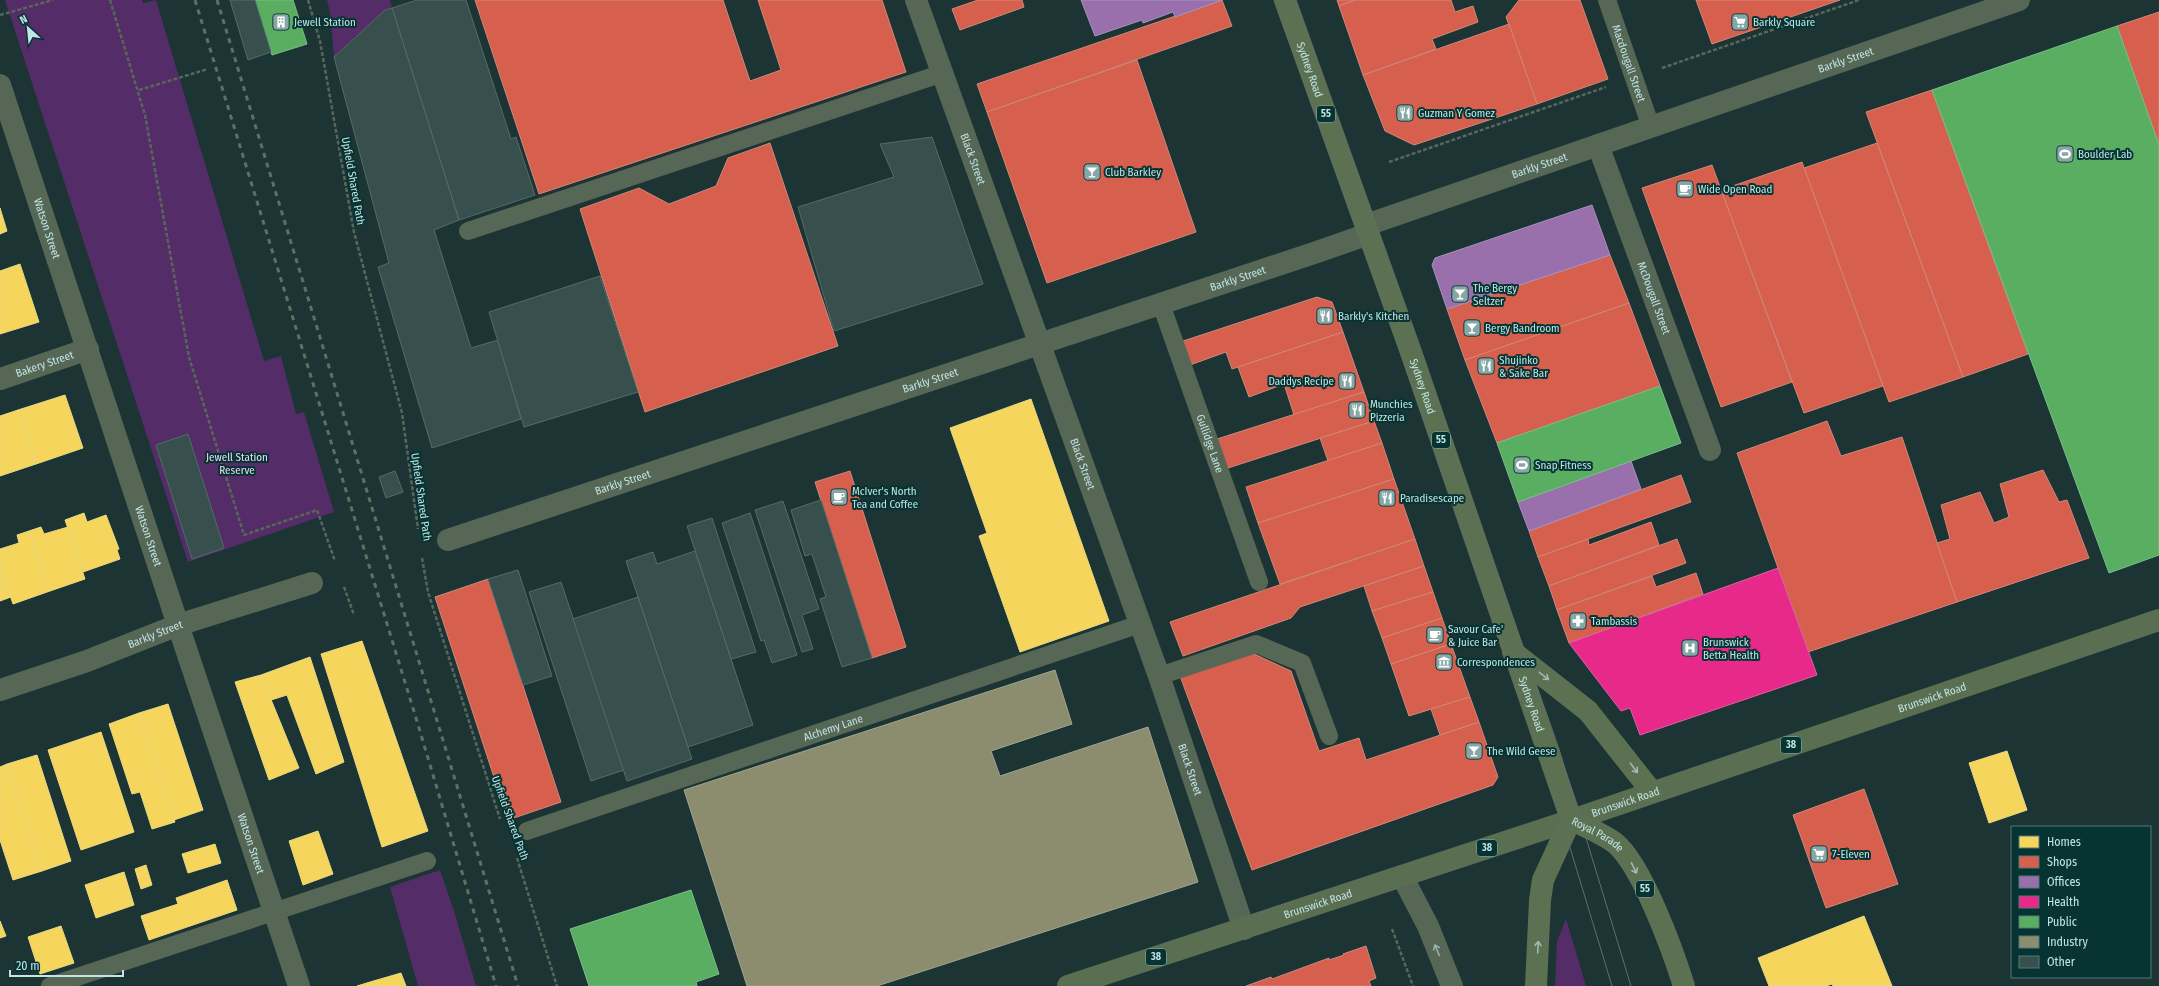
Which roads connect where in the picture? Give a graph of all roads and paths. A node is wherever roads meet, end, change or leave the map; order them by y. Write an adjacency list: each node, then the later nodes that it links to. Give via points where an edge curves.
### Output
1 (53, 0): 8 (path)
2 (110, 0): 11 (path)
3 (308, 0): 22 (path, Upfield Shared Path, via 320,40 354,232 402,413)
4 (916, 0): 10 (street, Black Street)
5 (1285, 0): 15 (highway, Sydney Road / 55)
6 (1607, 0): 13 (lane, Macdougall Street)
7 (2018, 0): 13 (street, Barkly Street)
8 (0, 16)
9 (208, 69): 11 (path)
10 (942, 73): 16 (lane); 18 (street, Black Street)
11 (139, 90): 25 (path, via 189,357 244,535 317,510)
12 (2, 96): 19 (street, Watson Street)
13 (1651, 127): 14 (street, Barkly Street)
14 (1598, 145): 15 (street, Barkly Street, via 1375,222); 21 (street, McDougall Street)
15 (1367, 229): 17 (street, Barkly Street, via 1360,237); 33 (highway, Sydney Road / 55)
16 (468, 231)
17 (1161, 304): 18 (street, Barkly Street); 26 (lane, Gullidge Lane)
18 (1041, 344): 23 (street, Barkly Street); 31 (street, Black Street)
19 (88, 349): 20 (street, Bakery Street); 32 (street, Watson Street)
20 (0, 378)
21 (1710, 450)
22 (419, 536)
23 (448, 540)
24 (421, 551): 39 (path, Upfield Shared Path, via 428,592)
25 (335, 563)
26 (1259, 582)
27 (312, 583): 32 (street, Barkly Street)
28 (343, 585): 29 (path)
29 (354, 615)
30 (2159, 620): 37 (main road, Brunswick Road / 38)
31 (1140, 624): 34 (street, Black Street); 40 (lane, Alchemy Lane)
32 (178, 626): 35 (street, Barkly Street, via 87,661); 44 (street, Watson Street)
33 (1513, 652): 37 (highway, one-way to 37, via 1588,711); 38 (highway, Sydney Road / 55)
34 (1159, 676): 36 (lane, via 1256,644 1302,663); 45 (street, Black Street)
35 (0, 690)
36 (1329, 736)
37 (1652, 792): 38 (main road, Brunswick Road / 38)
38 (1571, 819): 43 (main road, Brunswick Road / 38); 53 (highway, Royal Parade, one-way to 38, via 1543,880); 54 (highway, Royal Parade / 55, one-way to 54, via 1615,843 1631,861 1667,936)
39 (501, 821)
40 (526, 831)
41 (517, 857): 49 (path, Upfield Shared Path)
42 (427, 861): 44 (lane)
43 (1402, 876): 45 (main road, Brunswick Road / 38); 52 (street, one-way to 43, via 1428,926)
44 (274, 913): 47 (lane); 48 (street, Watson Street)
45 (1244, 929): 50 (main road, Brunswick Road / 38)
46 (1392, 929): 51 (path)
47 (50, 986)
48 (299, 986)
49 (557, 986)
50 (1068, 986)
51 (1413, 986)
52 (1452, 986)
53 (1536, 986)
54 (1684, 986)

